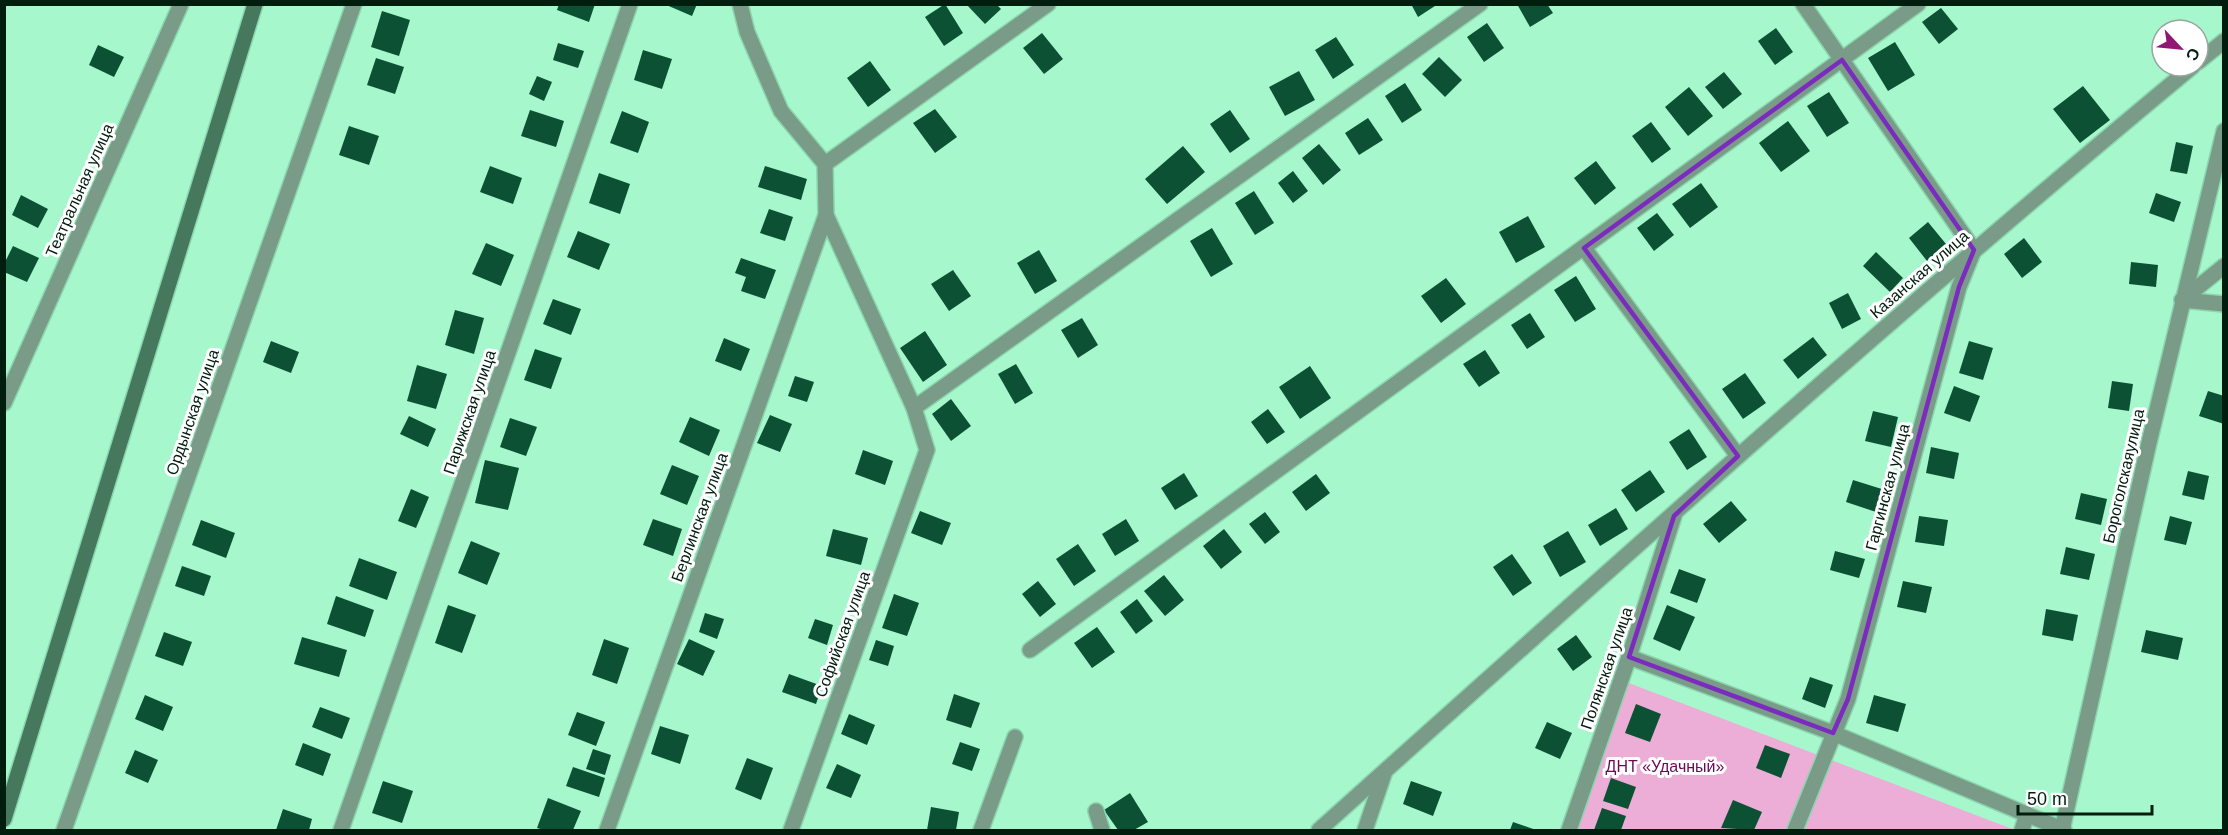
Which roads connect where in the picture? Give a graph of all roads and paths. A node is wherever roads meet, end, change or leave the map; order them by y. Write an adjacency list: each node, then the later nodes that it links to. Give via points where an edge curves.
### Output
1 (181, 4): 22 (street, Театральная улица)
2 (255, 4): 33 (street)
3 (354, 4): 35 (street, Ордынская улица)
4 (630, 4): 36 (street, Парижская улица)
5 (740, 4): 15 (street, via 747,32 781,111)
6 (1048, 4): 15 (street)
7 (1480, 4): 23 (street)
8 (1803, 4): 12 (street)
9 (1918, 4): 12 (street)
10 (2223, 41): 11 (street)
11 (2210, 52)
12 (1842, 60): 17 (street); 18 (street)
13 (2179, 78): 18 (street, Казанская улица)
14 (2223, 130): 20 (street, Бороголскаяулица)
15 (825, 164): 16 (street)
16 (826, 215): 23 (street); 37 (street, Берлинская улица)
17 (1584, 248): 24 (street); 26 (street)
18 (1974, 250): 24 (street, Казанская улица); 28 (street, Гаргинская улица, via 1959,287 1848,699)
19 (2223, 266): 20 (street)
20 (2182, 300): 21 (street); 34 (street, Бороголскаяулица)
21 (2223, 304)
22 (7, 397)
23 (914, 408): 38 (street, Софийская улица, via 927,450)
24 (1738, 456): 25 (street, Казанская улица)
25 (1674, 516): 27 (street, Полянская улица); 30 (street, Казанская улица)
26 (1030, 650)
27 (1629, 657): 28 (street); 43 (street, Полянская улица)
28 (1833, 733): 32 (street); 44 (street, Гаргинская улица)
29 (1015, 738): 39 (street)
30 (1385, 771): 41 (street, Казанская улица); 42 (street)
31 (1096, 811): 40 (street)
32 (2027, 814): 34 (street); 45 (street)
33 (4, 819)
34 (2063, 830)
35 (64, 831)
36 (341, 831)
37 (607, 831)
38 (791, 831)
39 (981, 831)
40 (1102, 831)
41 (1319, 831)
42 (1365, 831)
43 (1569, 831)
44 (1795, 831)
45 (2022, 831)

